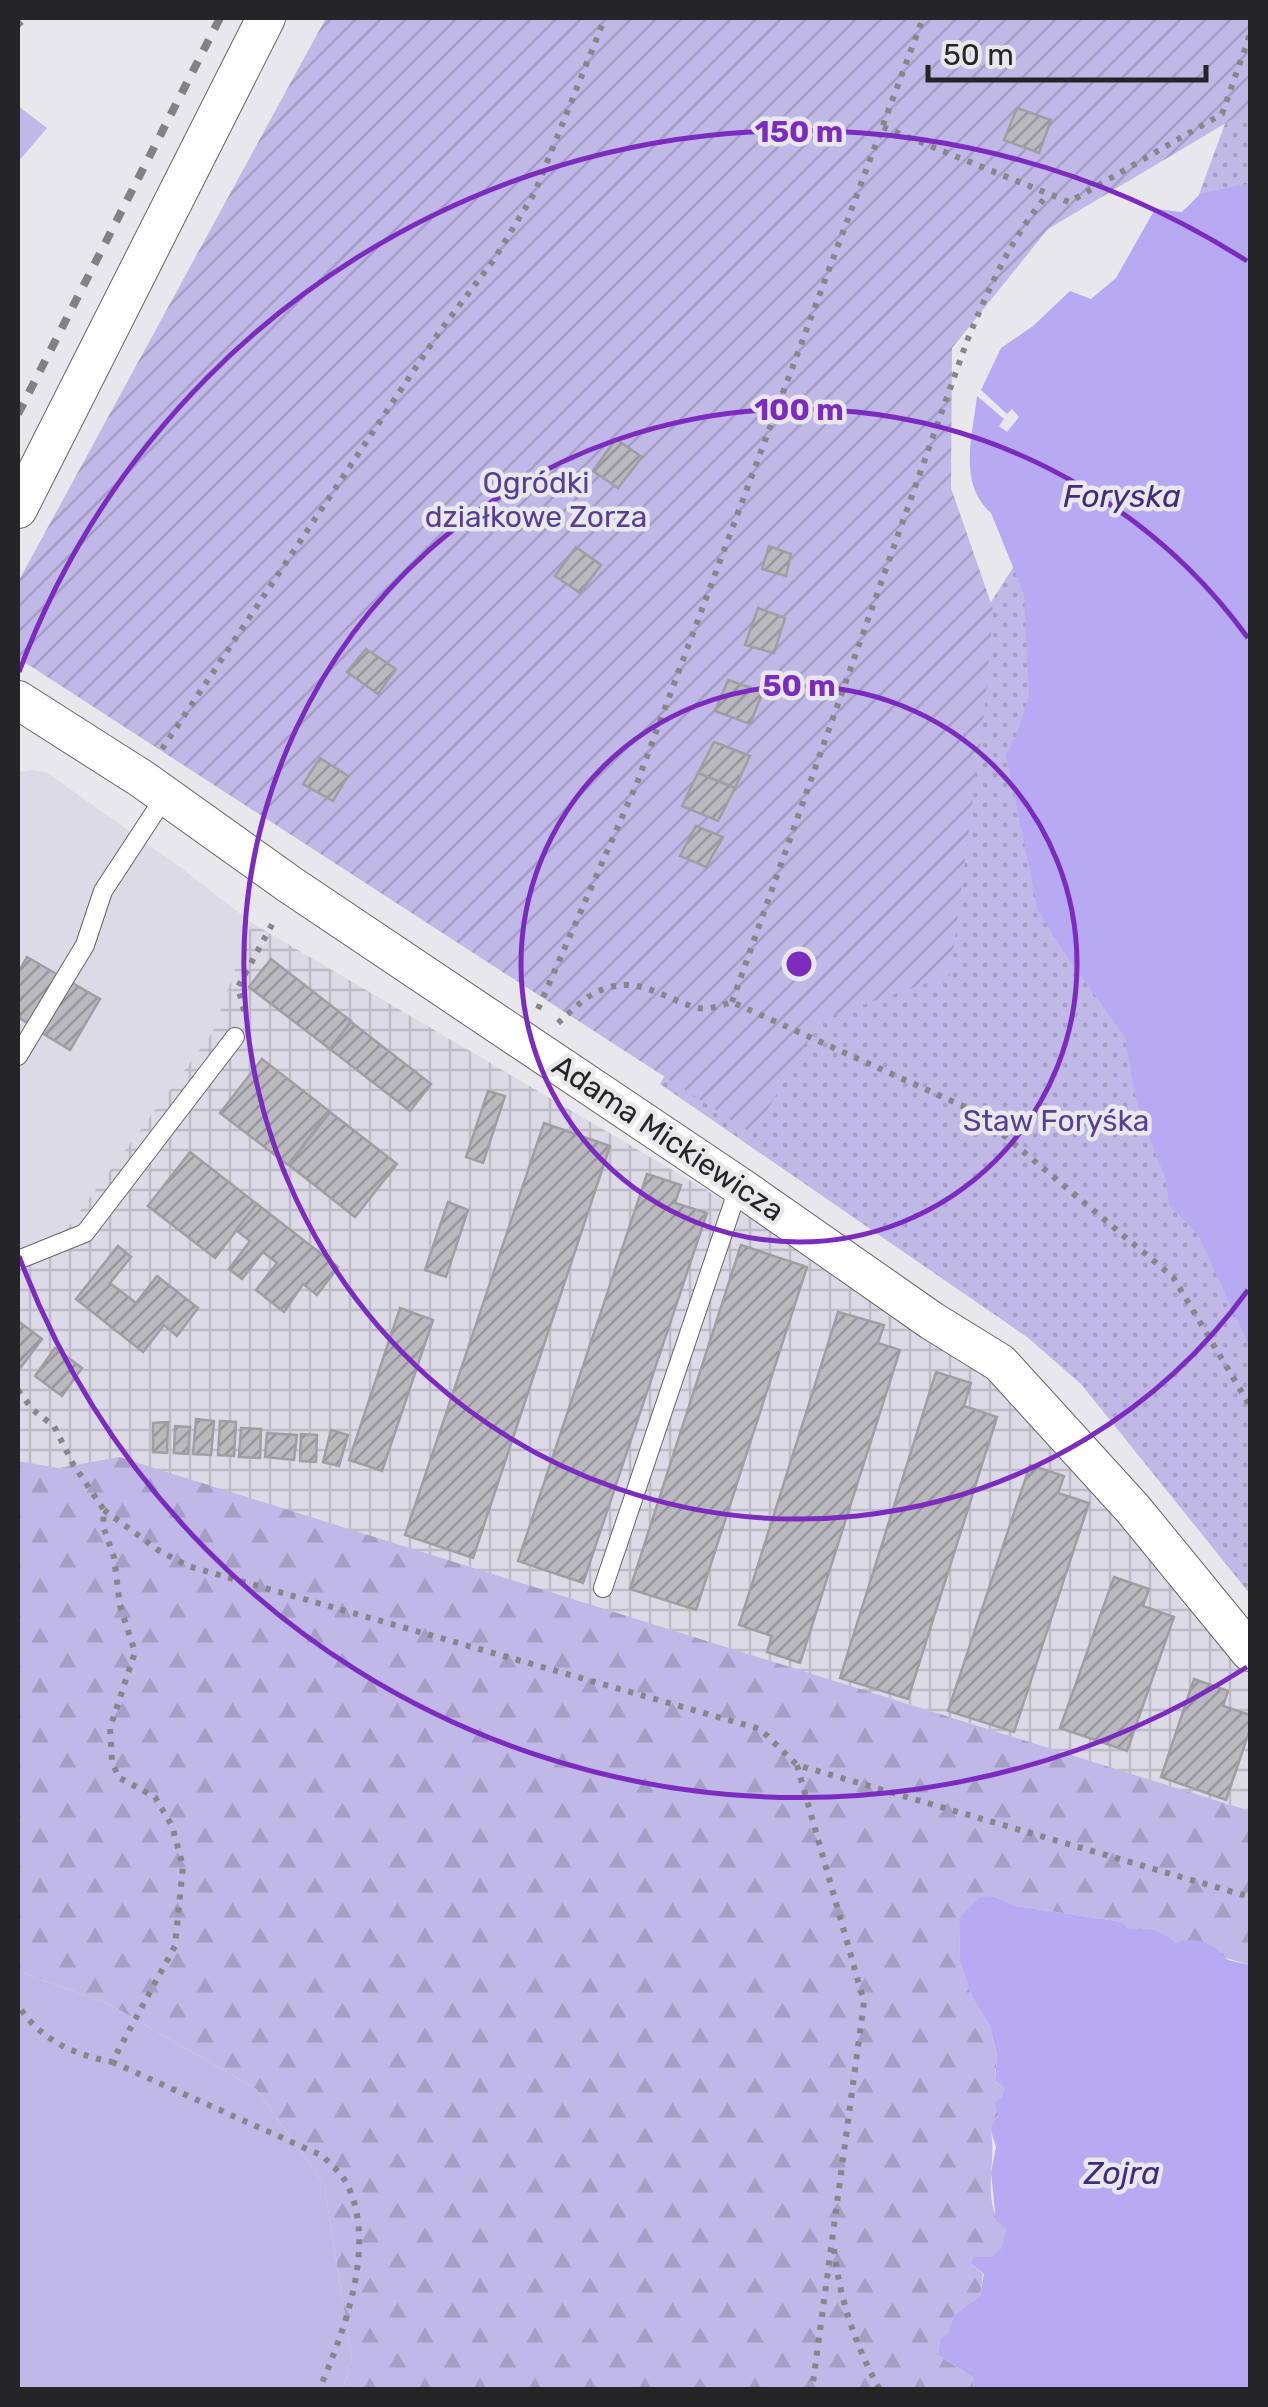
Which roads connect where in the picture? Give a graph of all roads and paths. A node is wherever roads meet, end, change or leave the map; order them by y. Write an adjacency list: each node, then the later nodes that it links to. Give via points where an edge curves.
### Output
1 (26, 18): 5 (path)
2 (266, 18): 9 (street)
3 (604, 18): 11 (path, via 535,192 338,489)
4 (923, 18): 7 (path)
5 (18, 24)
6 (1250, 34): 8 (path, via 1222,114 1069,202)
7 (883, 127): 8 (path); 14 (path, via 637,783)
8 (1048, 194): 13 (path, via 1000,264 967,342)
9 (18, 509)
10 (18, 700): 11 (street, Adama Mickiewicza)
11 (154, 787): 12 (street, Adama Mickiewicza); 17 (lane, via 85,945)
12 (289, 884): 16 (path, via 238,987); 18 (street, Adama Mickiewicza)
13 (732, 1002): 15 (path, via 695,1008 656,989 620,986 586,998); 21 (path, via 976,1112 1173,1277)
14 (538, 1008)
15 (558, 1023)
16 (240, 1030): 19 (lane, via 86,1233)
17 (18, 1056)
18 (738, 1186): 23 (lane); 24 (street, Adama Mickiewicza, via 1000,1364 1133,1509)
19 (18, 1260)
20 (18, 1390): 22 (path, via 54,1426)
21 (1250, 1406)
22 (104, 1510): 25 (path, via 188,1566 760,1729); 28 (path, via 135,1652 110,1728 112,1760 118,1778 155,1797 183,1866 174,1946)
23 (603, 1588)
24 (1250, 1652)
25 (798, 1766): 26 (path); 29 (path, via 864,2002)
26 (1250, 1897)
27 (18, 2005): 28 (path, via 48,2039)
28 (112, 2062): 30 (path, via 322,2156 342,2176 353,2198 355,2283)
29 (833, 2237): 31 (path); 32 (path, via 850,2325)
30 (319, 2390)
31 (812, 2390)
32 (880, 2390)

